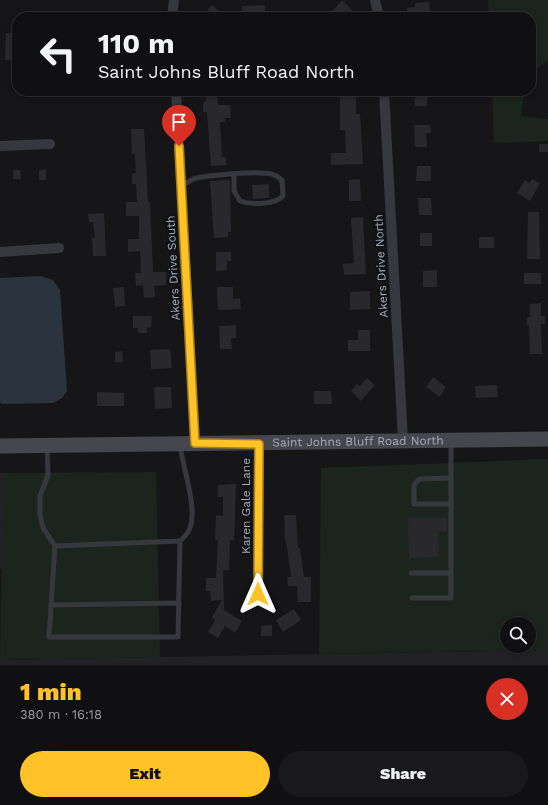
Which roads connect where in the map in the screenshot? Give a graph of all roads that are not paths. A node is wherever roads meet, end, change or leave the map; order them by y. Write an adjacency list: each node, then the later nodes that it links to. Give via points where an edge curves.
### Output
1 (174, 0): 3 (street)
2 (375, 0): 4 (street)
3 (173, 12)
4 (378, 12)
5 (176, 96): 10 (street, Akers Drive South)
6 (384, 96): 14 (street, Akers Drive North)
7 (50, 144): 8 (street)
8 (0, 146)
9 (234, 175): 9 (lane, via 266,173 279,177 283,184 282,196 274,201 240,201 234,191); 10 (lane, via 196,178)
10 (181, 187): 17 (street, Akers Drive South)
11 (59, 248): 12 (street)
12 (0, 252)
13 (548, 439): 15 (main road, Saint Johns Bluff Road North)
14 (403, 440): 15 (main road, Saint Johns Bluff Road North); 18 (main road, Saint Johns Bluff Road North)
15 (451, 440): 21 (lane)
16 (180, 443): 17 (main road, Saint Johns Bluff Road North); 19 (main road, Saint Johns Bluff Road North); 23 (lane, via 181,460 190,490 191,518 188,532)
17 (195, 443): 18 (main road, Saint Johns Bluff Road North)
18 (259, 444): 27 (street, Karen Gale Lane)
19 (47, 445): 20 (main road, Saint Johns Bluff Road North); 24 (lane, via 48,475 40,496 40,514 44,528)
20 (0, 446)
21 (451, 478): 22 (lane); 22 (lane, via 419,479 414,485 414,504)
22 (451, 504): 26 (lane)
23 (180, 541): 24 (lane); 29 (lane)
24 (55, 546): 30 (lane)
25 (411, 573): 26 (lane)
26 (451, 573): 28 (lane, via 451,598)
27 (258, 594)
28 (412, 598)
29 (179, 603): 30 (lane); 30 (lane, via 178,638 49,638)
30 (51, 606)

